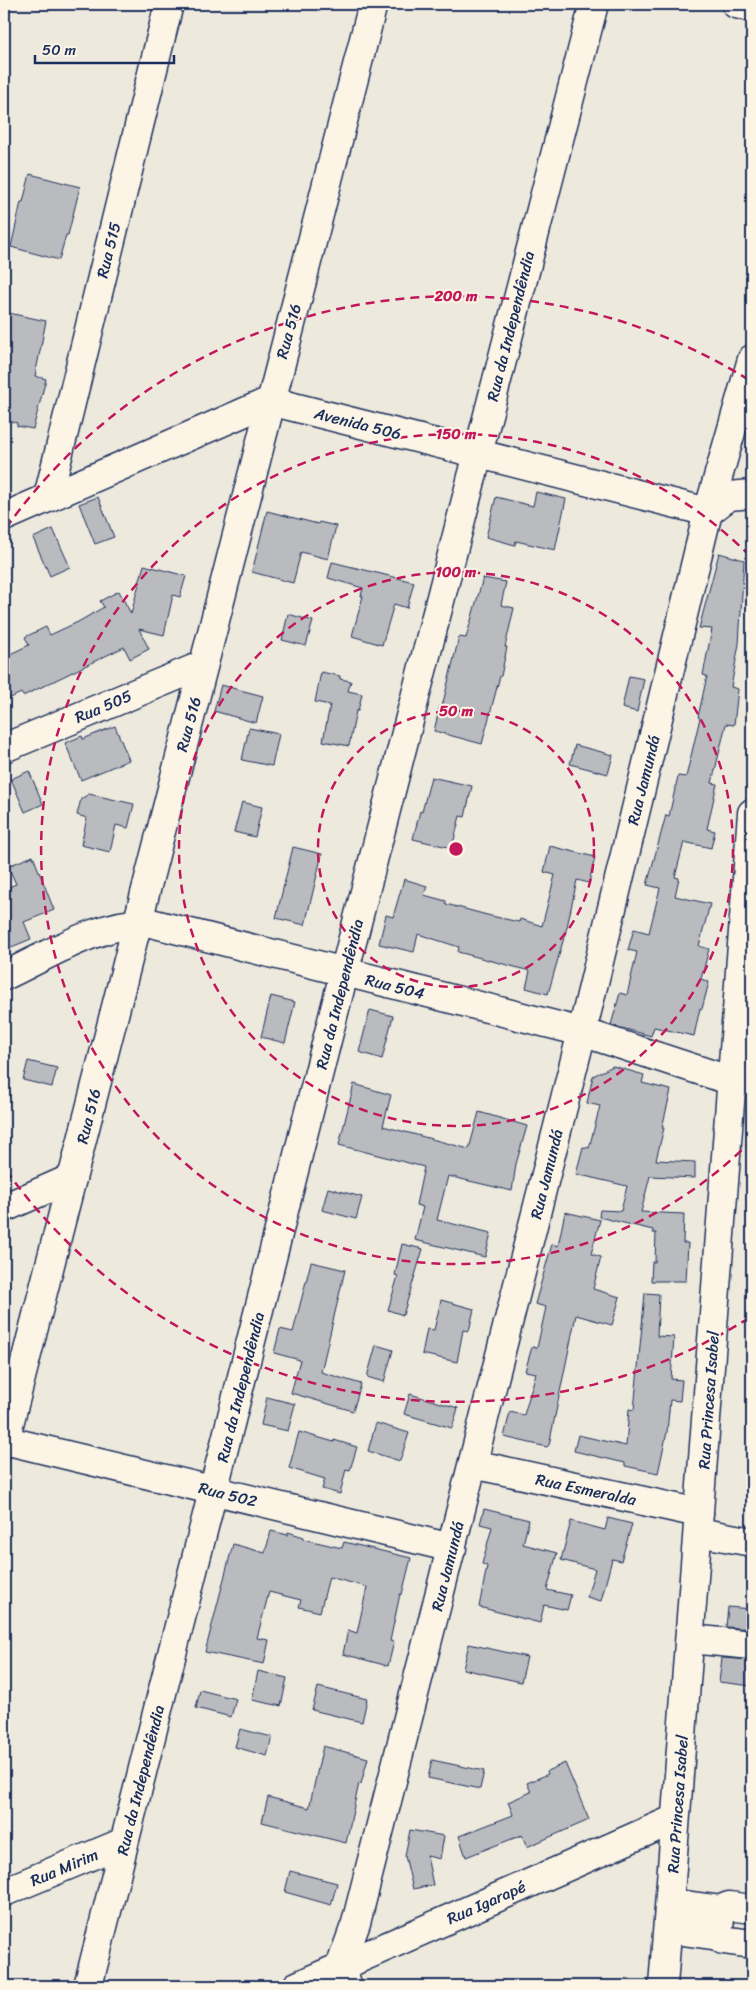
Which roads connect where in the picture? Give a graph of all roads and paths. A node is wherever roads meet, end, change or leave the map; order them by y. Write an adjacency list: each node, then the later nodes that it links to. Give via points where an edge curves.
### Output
1 (169, 4): 10 (street, Rua 515)
2 (373, 4): 7 (street, Rua 516)
3 (594, 4): 8 (street, Rua da Independêndia)
4 (736, 4): 5 (street)
5 (752, 8)
6 (752, 359): 11 (street, Rua Jamundá)
7 (270, 401): 8 (street, Avenida 506); 10 (street); 13 (street, Rua 516)
8 (478, 452): 11 (street, Avenida 506); 17 (street, Rua da Independêndia)
9 (752, 494): 11 (street, via 729,496)
10 (48, 497): 12 (street)
11 (708, 512): 19 (street, Rua Jamundá)
12 (4, 516)
13 (203, 664): 14 (street, Rua 505); 16 (street, Rua 516)
14 (4, 748)
15 (752, 813): 20 (street, Rua Princesa Isabel)
16 (136, 922): 17 (street, Rua 504, via 162,925); 18 (street, Rua 504, via 99,931); 21 (street, Rua 516)
17 (344, 973): 19 (street, Rua 504); 25 (street, Rua da Independêndia)
18 (4, 976)
19 (582, 1032): 20 (street, Rua 504); 24 (street, Rua Jamundá)
20 (742, 1081): 26 (street, Rua Princesa Isabel)
21 (72, 1178): 22 (street); 23 (street, Rua 516)
22 (4, 1208)
23 (4, 1441): 25 (street, Rua 502)
24 (473, 1464): 26 (street, Rua Esmeralda); 28 (street, Rua Jamundá)
25 (214, 1490): 28 (street, Rua 502); 32 (street, Rua da Independêndia)
26 (698, 1523): 27 (street, Rua Esmeralda); 29 (street, Rua Princesa Isabel)
27 (752, 1542)
28 (452, 1548): 38 (street, Rua Jamundá)
29 (690, 1639): 30 (street); 31 (street, Rua Princesa Isabel)
30 (752, 1645)
31 (675, 1819): 35 (street, Rua Princesa Isabel); 38 (street, Rua Igarapé)
32 (124, 1842): 33 (street, Rua Mirim); 39 (street, Rua da Independêndia)
33 (4, 1892)
34 (752, 1909): 36 (street, via 726,1906)
35 (669, 1916): 36 (street); 41 (street, Rua Princesa Isabel)
36 (720, 1923): 37 (street, via 723,1940)
37 (752, 1944)
38 (344, 1977): 40 (street, Rua Igarapé)
39 (88, 1986)
40 (297, 1986)
41 (663, 1986)

